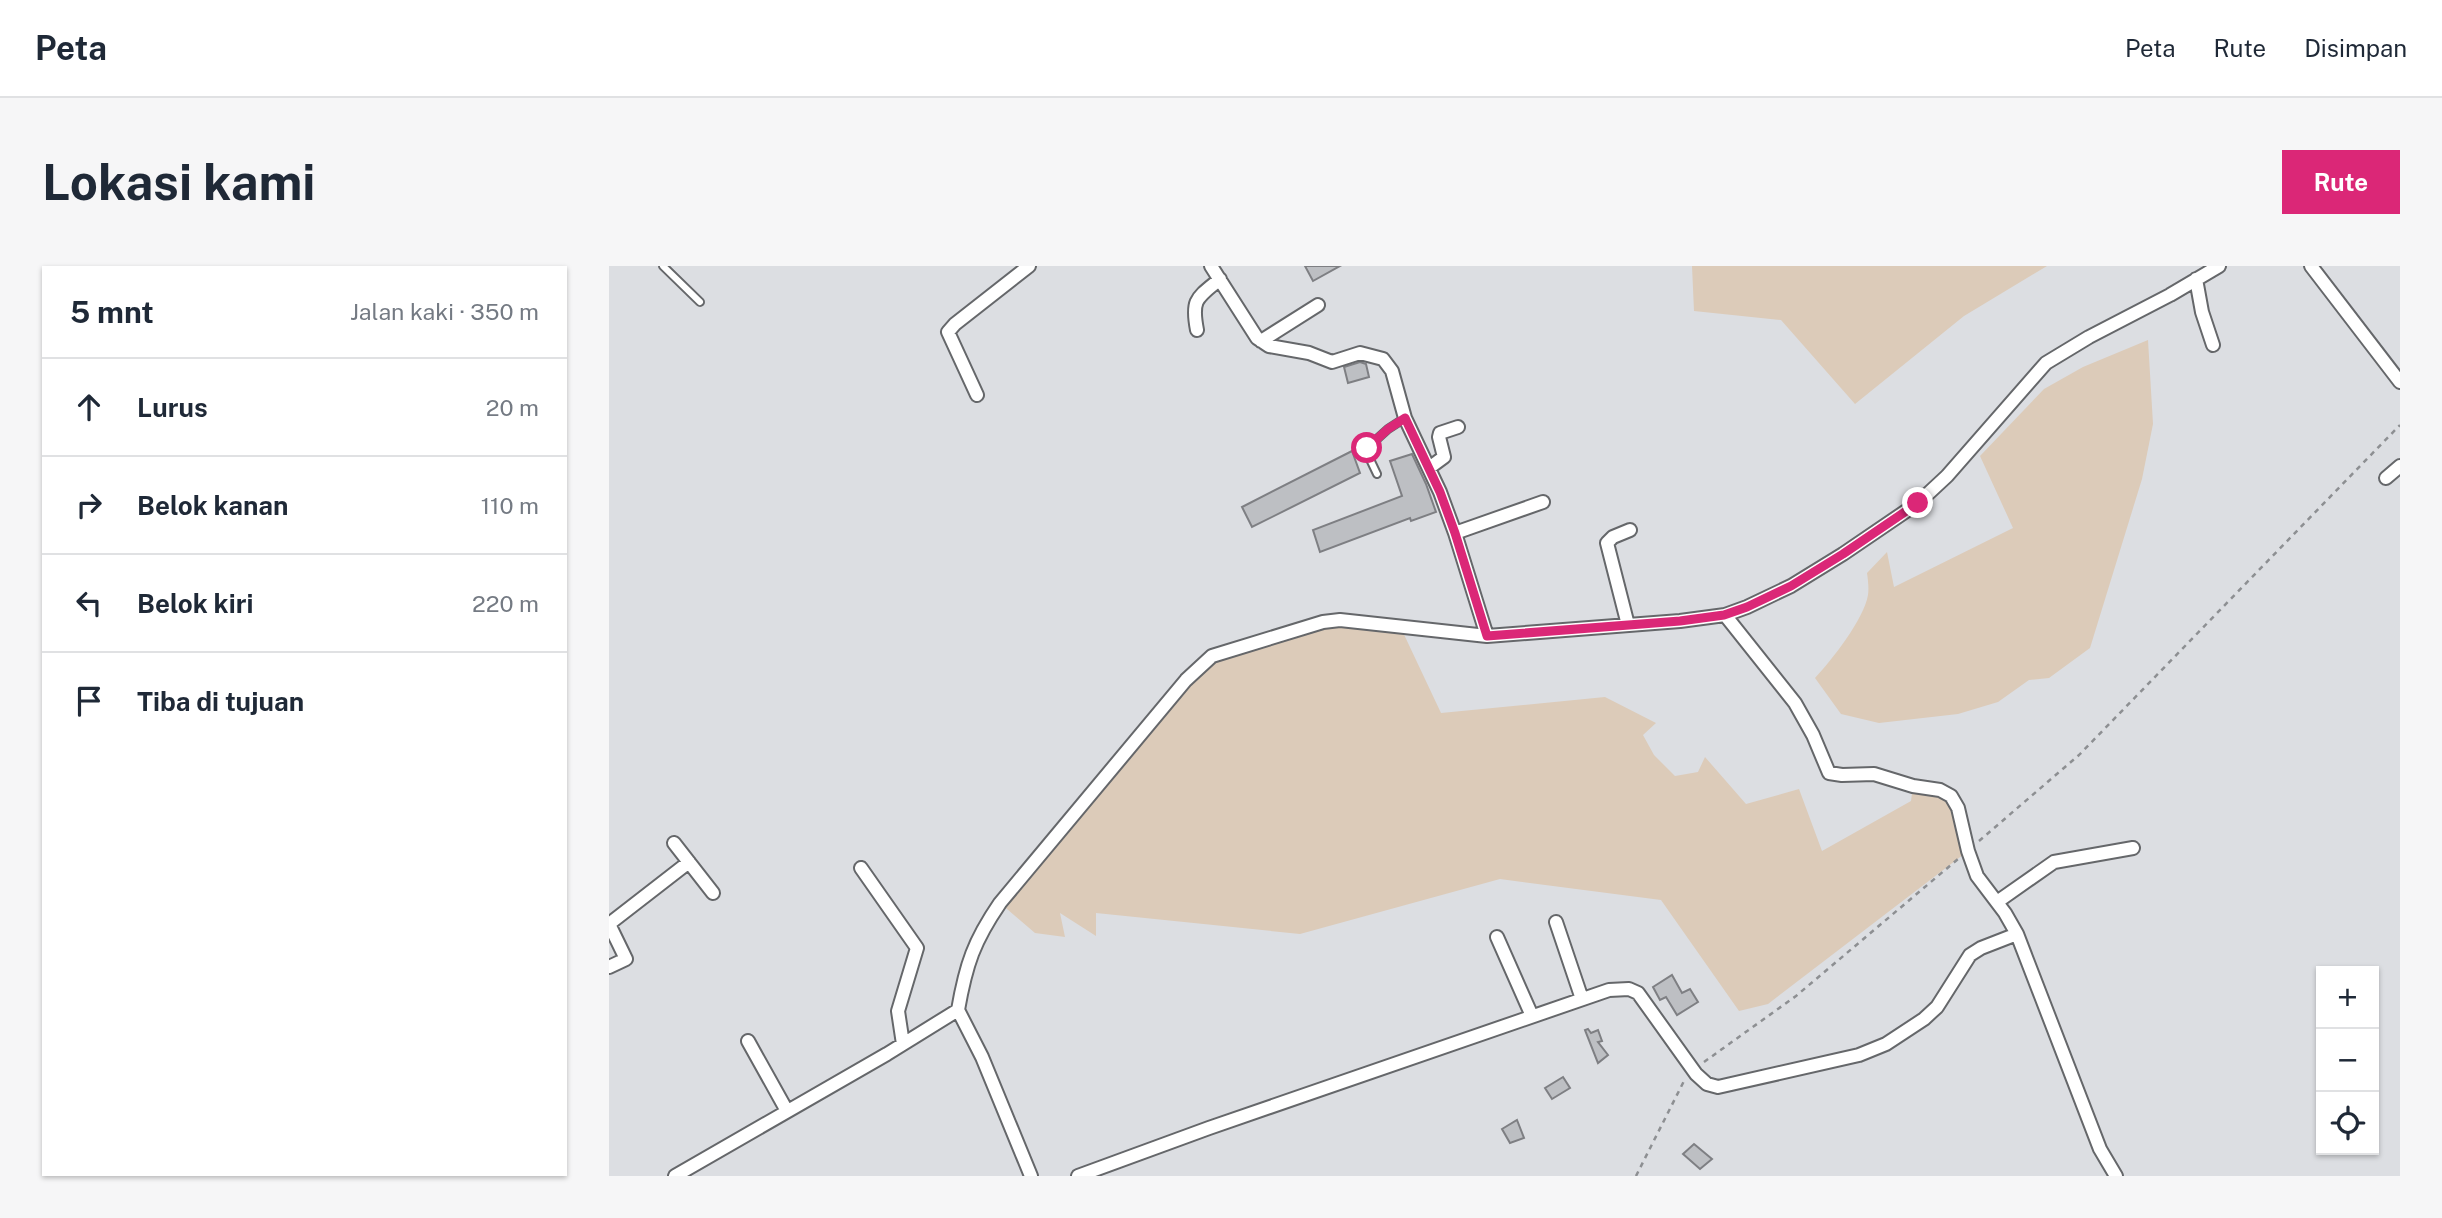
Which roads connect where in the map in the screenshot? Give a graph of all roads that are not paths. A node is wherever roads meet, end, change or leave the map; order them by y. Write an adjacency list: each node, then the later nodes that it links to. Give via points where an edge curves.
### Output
1 (663, 266): 8 (lane)
2 (1029, 266): 14 (street, via 948,332)
3 (1211, 266): 6 (street)
4 (2219, 266): 7 (street)
5 (2311, 266): 13 (street)
6 (1220, 279): 10 (street, via 1195,303); 11 (street)
7 (2196, 279): 12 (street); 24 (street, via 2046,363 1947,477 1918,503 1791,586)
8 (700, 302)
9 (1318, 304): 11 (street)
10 (1197, 330)
11 (1261, 341): 15 (street, via 1332,362 1360,353 1383,359 1396,380)
12 (2213, 345)
13 (2400, 382)
14 (977, 396)
15 (1405, 418): 18 (street); 19 (lane, via 1367,448)
16 (1458, 427): 18 (street, via 1440,433 1444,457)
17 (2400, 466): 20 (street)
18 (1429, 468): 23 (street)
19 (1377, 474)
20 (2386, 478)
21 (1543, 502): 23 (street)
22 (1630, 530): 25 (street, via 1607,543)
23 (1455, 533): 26 (street)
24 (1724, 615): 25 (street); 32 (street, via 1795,703 1829,773 1874,774 1947,792 1956,801 1970,858 1984,888)
25 (1628, 625): 26 (street)
26 (1487, 636): 38 (street, via 1340,620 1223,652 1203,663 1000,903 971,952)
27 (674, 843): 29 (street)
28 (2133, 848): 32 (street, via 2055,862)
29 (689, 862): 31 (street); 36 (street, via 609,923 626,959)
30 (861, 867): 41 (street, via 917,948 898,1011)
31 (713, 893)
32 (1997, 902): 34 (street)
33 (1556, 922): 37 (street)
34 (2017, 934): 37 (street, via 1975,951 1937,1007 1886,1044 1859,1055 1718,1087 1694,1072 1638,993 1619,989); 46 (street, via 2100,1149)
35 (1497, 937): 39 (street)
36 (609, 967)
37 (1583, 999): 39 (street)
38 (957, 1010): 41 (street); 44 (street, via 982,1057)
39 (1532, 1016): 45 (street)
40 (748, 1041): 42 (street)
41 (904, 1044): 42 (street)
42 (787, 1111): 43 (street)
43 (675, 1176)
44 (1031, 1176)
45 (1078, 1176)
46 (2116, 1176)

